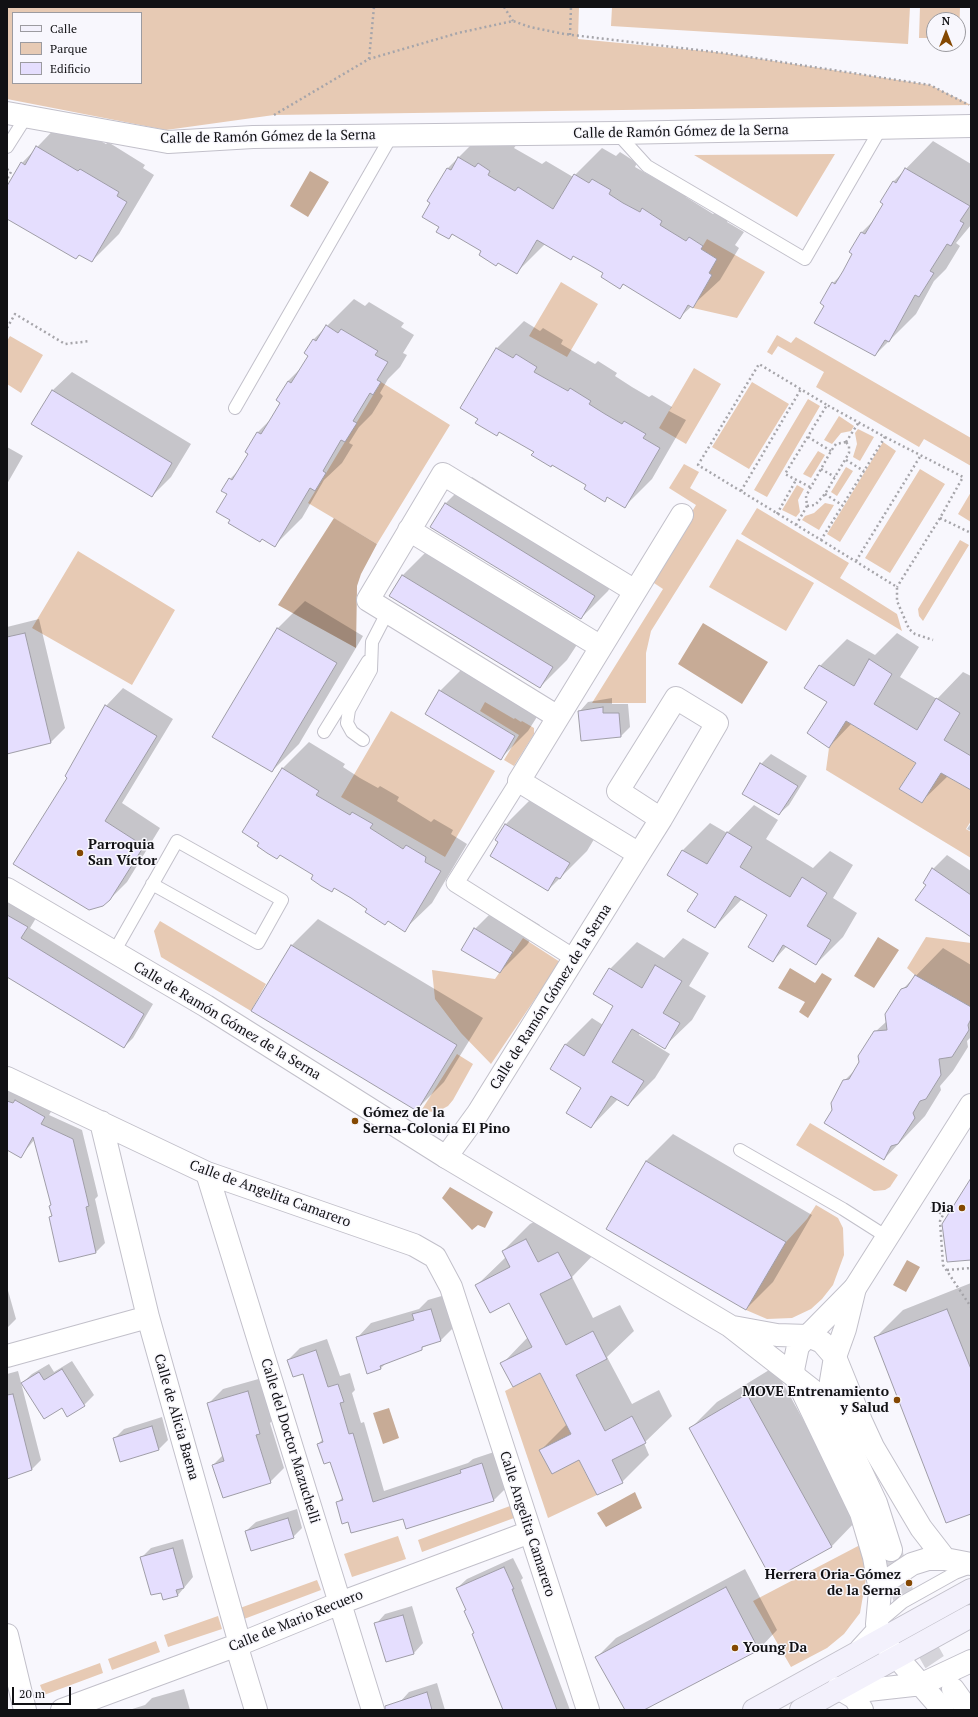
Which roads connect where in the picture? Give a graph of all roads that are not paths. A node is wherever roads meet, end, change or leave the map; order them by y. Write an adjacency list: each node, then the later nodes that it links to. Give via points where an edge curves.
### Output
1 (16, 115): 5 (street, Calle de Ramón Gómez de la Serna, via 168,142 253,137); 6 (lane, Calle de Ramón Gómez de la Serna)
2 (971, 126): 3 (street, Calle de Ramón Gómez de la Serna)
3 (881, 128): 4 (street, Calle de Ramón Gómez de la Serna); 4 (lane, via 805,259 647,166)
4 (617, 133): 5 (street, Calle de Ramón Gómez de la Serna)
5 (392, 135): 7 (lane, Calle de Ramón Gómez de la Serna)
6 (7, 147)
7 (235, 408)
8 (682, 515): 10 (street)
9 (409, 530): 10 (street, via 443,474); 11 (street, via 368,600); 12 (street)
10 (635, 591): 12 (street)
11 (387, 613): 13 (lane, via 372,642); 14 (street)
12 (601, 647): 14 (street)
13 (372, 654): 15 (lane); 16 (lane, via 371,670 349,710 347,723 352,732)
14 (558, 717): 17 (street)
15 (324, 732)
16 (363, 740)
17 (519, 781): 19 (street); 23 (street, via 455,883)
18 (661, 819): 18 (street, Calle de Ramón Gómez de la Serna, via 717,723 676,698 618,791); 19 (street, Calle de Ramón Gómez de la Serna)
19 (639, 854): 23 (street, Calle de Ramón Gómez de la Serna)
20 (152, 884): 20 (lane, via 258,943 282,900 177,841); 22 (lane)
21 (7, 889): 22 (street, Calle de Ramón Gómez de la Serna)
22 (114, 952): 28 (street, Calle de Ramón Gómez de la Serna, via 206,1006)
23 (574, 958): 28 (street, Calle de Ramón Gómez de la Serna, via 478,1113)
24 (7, 1078): 26 (street, Calle de Angelita Camarero)
25 (971, 1105): 30 (street, Calle de Ramón Gómez de la Serna)
26 (102, 1122): 29 (street, Calle de Angelita Camarero); 32 (street, Calle de Alicia Baena)
27 (740, 1150): 30 (lane, via 844,1209)
28 (446, 1156): 33 (street, Calle de Ramón Gómez de la Serna)
29 (207, 1173): 35 (street, Calle de Angelita Camarero, via 414,1245 435,1257 451,1287); 46 (street, Calle del Doctor Mazuchelli)
30 (887, 1237): 31 (street, Calle de Ramón Gómez de la Serna)
31 (855, 1288): 34 (street, Calle de Ramón Gómez de la Serna); 37 (street, Calle de Ramón Gómez de la Serna)
32 (148, 1317): 36 (street); 50 (street, Calle de Alicia Baena)
33 (730, 1326): 34 (street, Calle de Ramón Gómez de la Serna, via 776,1335); 38 (street, Calle de Ramón Gómez de la Serna)
34 (808, 1336): 37 (street, Calle de Ramón Gómez de la Serna, via 822,1342); 38 (street, Calle de Ramón Gómez de la Serna, via 798,1346 793,1370)
35 (466, 1338): 40 (street, Calle Angelita Camarero)
36 (7, 1356)
37 (835, 1357): 39 (street, Calle de Ramón Gómez de la Serna, via 830,1392); 42 (street, Calle de Ramón Gómez de la Serna, via 873,1447 921,1528)
38 (796, 1378): 39 (street, Calle de Ramón Gómez de la Serna, via 821,1397); 45 (street, Calle de Ramón Gómez de la Serna, via 861,1513 874,1557)
39 (837, 1420): 41 (street, Calle de Ramón Gómez de la Serna, via 876,1503)
40 (530, 1532): 46 (street, Calle de Mario Recuero); 60 (street, Calle Angelita Camarero)
41 (891, 1550)
42 (945, 1559): 43 (street); 45 (street, via 928,1559 912,1564 888,1580)
43 (971, 1566): 48 (lane, via 903,1602)
44 (971, 1590): 48 (main road)
45 (880, 1591): 48 (street, Calle de Ramón Gómez de la Serna)
46 (340, 1603): 50 (street, Calle de Mario Recuero); 59 (street, Calle del Doctor Mazuchelli)
47 (971, 1616): 51 (main road)
48 (880, 1632): 51 (street); 61 (main road, via 845,1660)
49 (7, 1635): 56 (street)
50 (240, 1644): 57 (street, Calle de Mario Recuero); 58 (street, Calle de Alicia Baena, via 239,1654)
51 (897, 1656): 53 (street); 54 (main road)
52 (969, 1665): 53 (street)
53 (922, 1684): 54 (street, via 868,1690); 64 (street)
54 (838, 1688): 62 (main road); 63 (street, via 855,1698)
55 (953, 1689): 65 (street)
56 (25, 1710)
57 (62, 1710)
58 (256, 1710)
59 (373, 1710)
60 (588, 1710)
61 (754, 1710)
62 (801, 1710)
63 (862, 1710)
64 (943, 1710)
65 (968, 1710)

